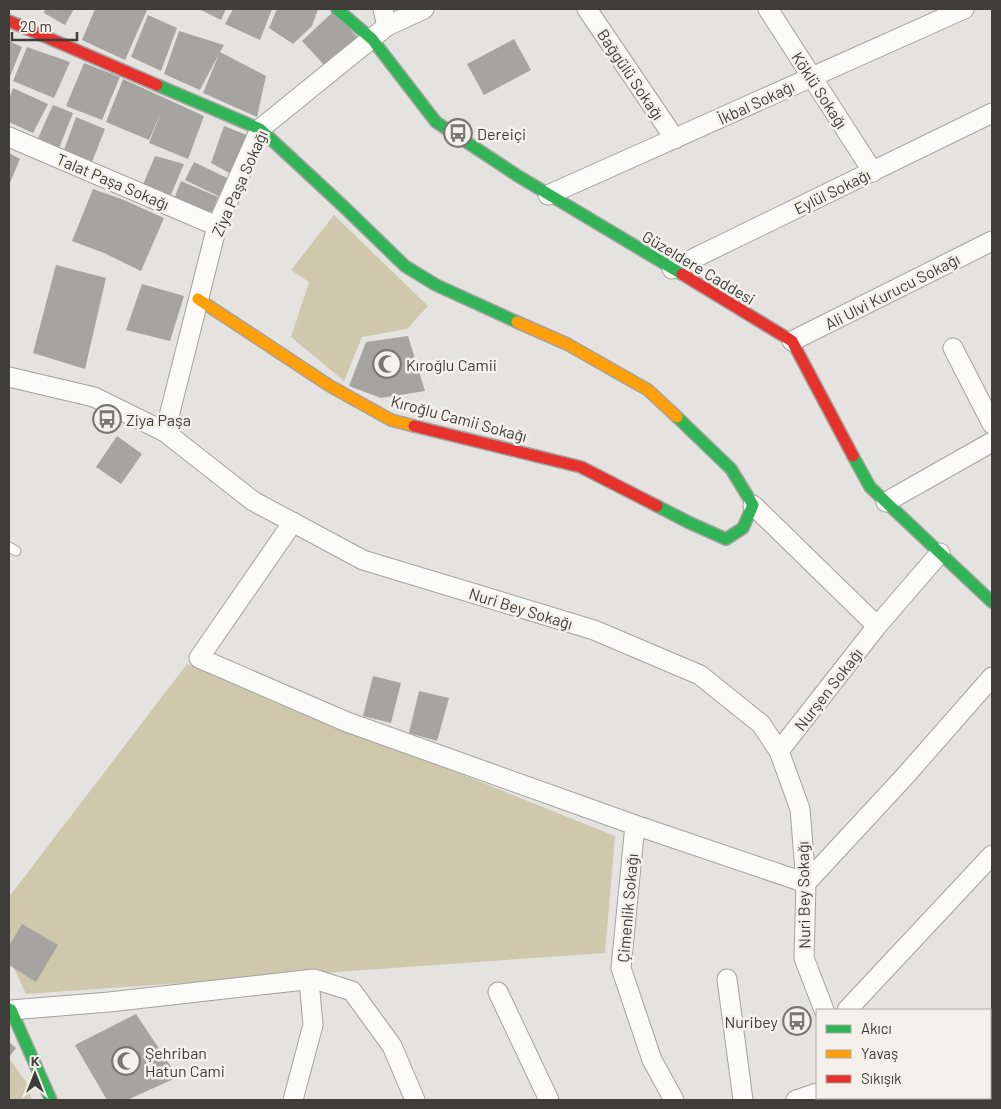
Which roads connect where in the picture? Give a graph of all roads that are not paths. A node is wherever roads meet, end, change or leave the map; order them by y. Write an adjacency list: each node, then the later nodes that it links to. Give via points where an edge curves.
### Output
1 (336, 9): 8 (street, Güzeldere Caddesi)
2 (424, 9): 6 (street, Ziya Paşa Sokağı)
3 (587, 9): 13 (street, Bağgülü Sokağı)
4 (768, 9): 9 (street, Köklü Sokağı)
5 (964, 9): 9 (street, İkbal Sokağı)
6 (385, 18): 8 (street, Ziya Paşa Sokağı)
7 (9, 21): 11 (street)
8 (372, 39): 11 (street, Ziya Paşa Sokağı); 15 (street, Güzeldere Caddesi, via 436,122)
9 (811, 76): 13 (street, İkbal Sokağı); 14 (street, Köklü Sokağı)
10 (992, 114): 14 (street, Eylül Sokağı)
11 (260, 129): 16 (street, Ziya Paşa Sokağı); 27 (street, via 405,266 436,285 567,344 648,390 731,469)
12 (9, 137): 16 (street, Talat Paşa Sokağı)
13 (675, 139): 15 (street, İkbal Sokağı)
14 (873, 172): 18 (street, Eylül Sokağı)
15 (548, 194): 18 (street, Güzeldere Caddesi)
16 (217, 226): 19 (street, Ziya Paşa Sokağı)
17 (992, 241): 20 (street, Ali Ulvi Kurucu Sokağı)
18 (672, 269): 20 (street, Güzeldere Caddesi)
19 (198, 299): 24 (street, Ziya Paşa Sokağı); 27 (street, Kıroğlu Camii Sokağı, via 330,386 391,420 581,467 726,539 743,528)
20 (792, 341): 26 (street, via 870,487)
21 (953, 348): 23 (street)
22 (9, 377): 24 (street, Nuri Bey Sokağı, via 94,397)
23 (992, 424)
24 (165, 432): 28 (street, Nuri Bey Sokağı, via 253,501)
25 (992, 442): 26 (street)
26 (886, 502): 29 (street)
27 (753, 504): 31 (street)
28 (293, 522): 33 (street, Nuri Bey Sokağı, via 363,560 594,630 700,675 762,724); 34 (street, via 199,658 347,722)
29 (940, 553): 30 (street); 31 (street, Nurşen Sokağı)
30 (992, 602)
31 (877, 626): 33 (street, Nurşen Sokağı)
32 (992, 677): 36 (street)
33 (779, 751): 36 (street, Nuri Bey Sokağı, via 800,809)
34 (635, 825): 36 (street); 48 (street, Çimenlik Sokağı, via 621,968 652,1060)
35 (992, 855): 42 (street)
36 (806, 883): 41 (street, Nuri Bey Sokağı, via 804,958)
37 (727, 979): 49 (street)
38 (309, 980): 40 (street, via 110,1002); 45 (street, via 313,1025); 46 (street, via 352,991 392,1046)
39 (498, 992): 47 (street)
40 (10, 1009): 44 (street)
41 (824, 1009)
42 (848, 1009)
43 (816, 1093): 50 (street)
44 (51, 1100)
45 (293, 1100)
46 (415, 1100)
47 (549, 1100)
48 (674, 1100)
49 (743, 1100)
50 (796, 1100)

